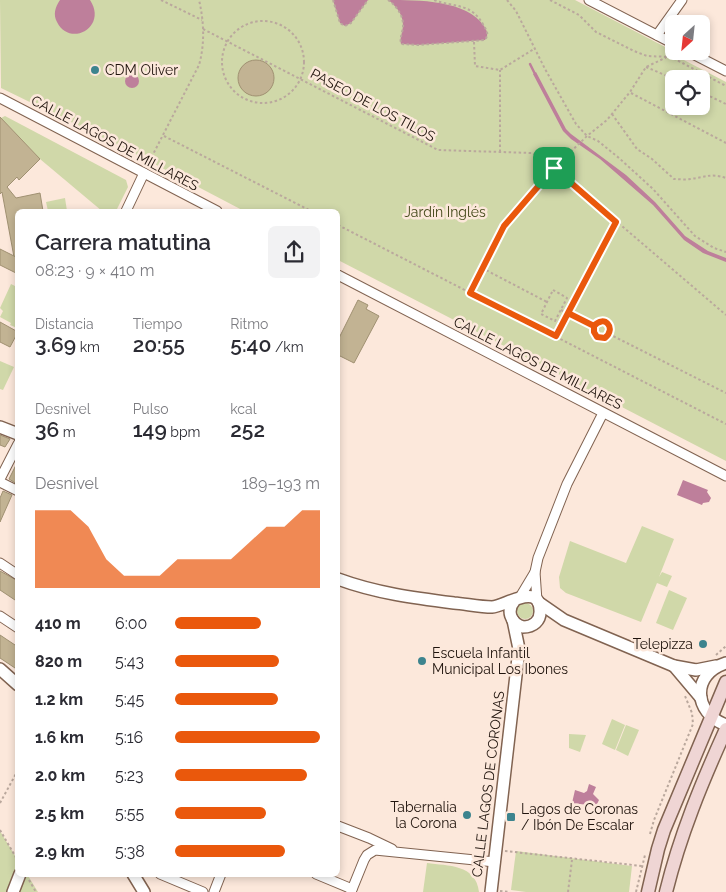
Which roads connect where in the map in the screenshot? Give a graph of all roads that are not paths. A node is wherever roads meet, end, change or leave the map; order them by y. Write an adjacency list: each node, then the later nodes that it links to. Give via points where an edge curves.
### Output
1 (589, 0): 3 (street)
2 (682, 0): 3 (street)
3 (657, 35): 4 (street)
4 (665, 39)
5 (705, 60): 6 (street)
6 (726, 71)
7 (0, 98): 8 (street, CALLE LAGOS DE MILLARES)
8 (144, 173): 9 (street); 10 (street, CALLE LAGOS DE MILLARES)
9 (127, 209)
10 (212, 209)
11 (340, 276): 12 (street, CALLE LAGOS DE MILLARES)
12 (603, 413): 16 (street, CALLE LAGOS DE MILLARES); 20 (street, via 567,484)
13 (0, 427): 14 (street)
14 (15, 433)
15 (15, 450): 17 (street)
16 (726, 476)
17 (0, 481): 18 (street)
18 (15, 489)
19 (0, 563): 21 (street)
20 (534, 572): 23 (street); 24 (street)
21 (15, 573)
22 (340, 581): 25 (street, via 409,598)
23 (518, 598): 24 (street, via 529,596); 25 (street); 27 (street, via 510,608)
24 (537, 602): 28 (street); 29 (street, via 541,612)
25 (493, 607): 27 (street)
26 (0, 616): 30 (street)
27 (512, 618): 29 (street, via 519,625); 31 (street, CALLE LAGOS DE CORONAS)
28 (564, 620): 29 (street); 33 (street)
29 (535, 623): 31 (street, CALLE LAGOS DE CORONAS)
30 (15, 626)
31 (519, 649): 43 (street, CALLE LAGOS DE CORONAS)
32 (721, 665): 33 (street, via 696,670); 37 (street, via 709,672)
33 (674, 666): 37 (street)
34 (0, 669): 35 (street)
35 (15, 682)
36 (726, 682): 38 (main road)
37 (700, 698): 38 (street)
38 (710, 717): 39 (street); 55 (main road, via 664,830)
39 (726, 725)
40 (726, 729): 56 (main road, via 687,822)
41 (340, 827): 42 (street)
42 (397, 852): 43 (street); 49 (street, via 370,852)
43 (494, 862): 54 (street, CALLE LAGOS DE CORONAS)
44 (19, 877): 50 (street)
45 (135, 877): 51 (street)
46 (167, 877): 52 (street)
47 (220, 877): 53 (street)
48 (323, 877): 49 (street)
49 (352, 890)
50 (13, 892)
51 (144, 892)
52 (203, 892)
53 (214, 892)
54 (490, 892)
55 (648, 892)
56 (666, 892)

